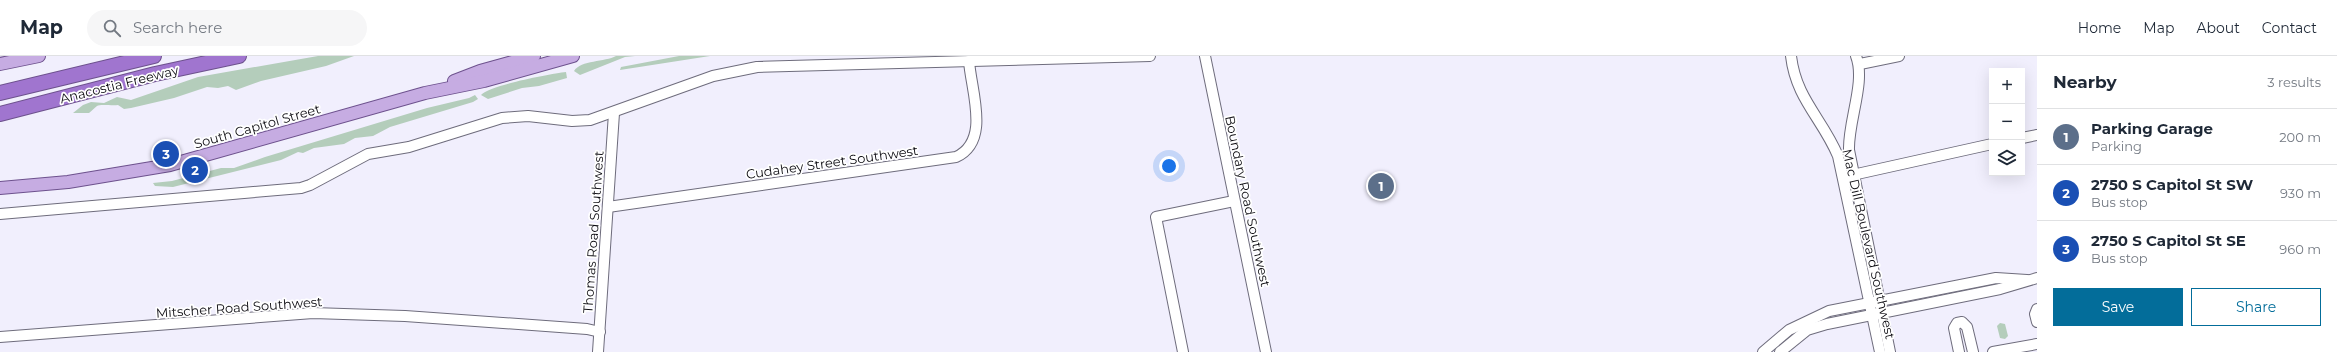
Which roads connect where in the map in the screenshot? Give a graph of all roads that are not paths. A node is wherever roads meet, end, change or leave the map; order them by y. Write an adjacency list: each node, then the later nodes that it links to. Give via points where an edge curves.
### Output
1 (39, 56): 12 (main road)
2 (154, 56): 13 (highway, Anacostia Freeway)
3 (239, 56): 16 (highway, Anacostia Freeway, via 155,74)
4 (534, 56): 14 (main road, via 480,71)
5 (573, 56): 14 (main road, via 484,81)
6 (1150, 56): 11 (street)
7 (1205, 56): 23 (street, Boundary Road Southwest)
8 (1791, 56): 21 (street, Mac Dill Boulevard Southwest, via 1799,89 1833,144)
9 (1899, 56): 10 (street)
10 (1858, 60): 20 (street, Mac Dill Boulevard Southwest, via 1858,87 1849,136)
11 (969, 61): 15 (street, via 767,66 724,72 650,97); 24 (street, Cudahey Street Southwest, via 977,130 971,146 956,157)
12 (0, 64)
13 (0, 93)
14 (425, 93): 22 (main road, South Capitol Street, via 165,166 68,182)
15 (614, 113): 24 (street, Thomas Road Southwest); 25 (street, via 590,120 572,121 528,116 502,118 409,147 368,154 301,188)
16 (0, 114)
17 (2037, 135): 18 (street)
18 (2025, 137)
19 (1989, 145): 20 (street)
20 (1854, 175): 21 (street); 27 (street, Mac Dill Boulevard Southwest)
21 (1843, 178): 28 (street, Mac Dill Boulevard Southwest)
22 (0, 188)
23 (1234, 201): 37 (street, via 1156,217); 38 (street, Boundary Road Southwest)
24 (608, 207): 33 (street, Thomas Road Southwest)
25 (0, 214)
26 (2032, 279): 27 (street, via 1996,278); 30 (street, via 2000,289)
27 (1880, 300): 28 (street); 30 (street, Mac Dill Boulevard Southwest)
28 (1869, 303): 31 (street, Mac Dill Boulevard Southwest); 39 (street, via 1807,320 1789,330)
29 (2037, 309): 32 (street)
30 (1882, 312): 31 (street); 42 (street, Mac Dill Boulevard Southwest)
31 (1872, 314): 40 (street, via 1807,330); 41 (street, Mac Dill Boulevard Southwest)
32 (2037, 322)
33 (600, 332): 34 (street, Mitscher Road Southwest, via 413,317 313,313); 36 (street, Thomas Road Southwest)
34 (0, 337)
35 (2037, 344): 45 (street)
36 (598, 352)
37 (1183, 352)
38 (1266, 352)
39 (1763, 352)
40 (1780, 352)
41 (1880, 352)
42 (1890, 352)
43 (1959, 352): 44 (street, via 1954,328 1962,322 1967,327)
44 (1973, 352)
45 (1993, 352)

